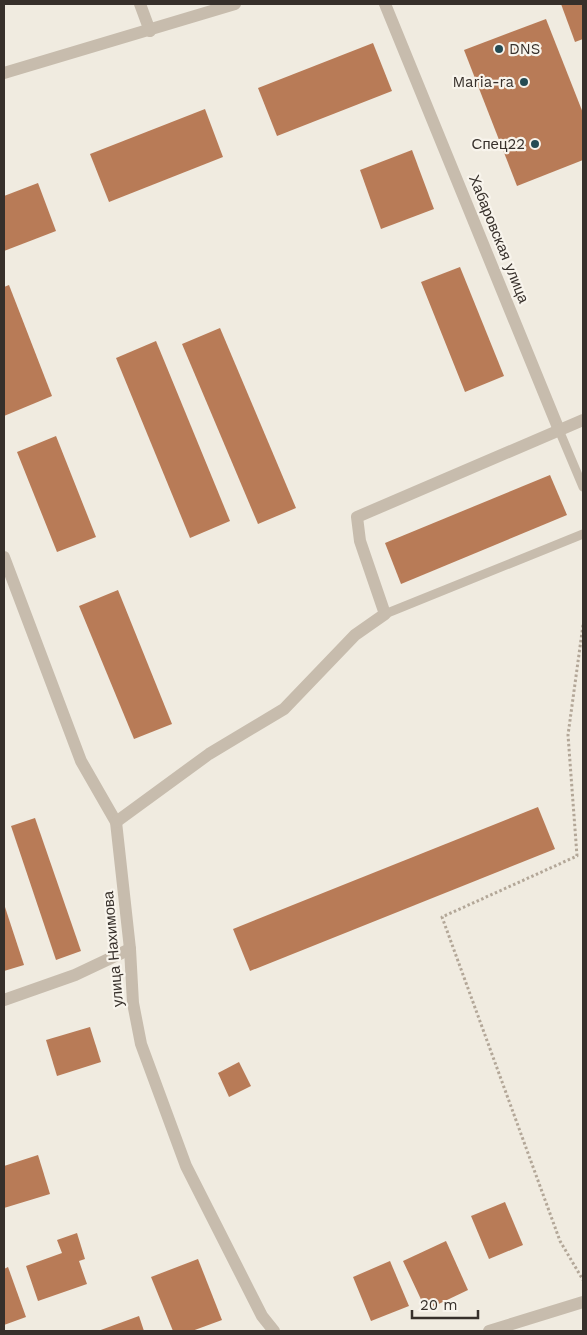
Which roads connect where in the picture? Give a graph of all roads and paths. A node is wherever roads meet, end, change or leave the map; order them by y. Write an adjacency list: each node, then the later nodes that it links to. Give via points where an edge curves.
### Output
1 (140, 4): 4 (street)
2 (235, 4): 4 (street)
3 (385, 4): 7 (street, Хабаровская улица)
4 (150, 30): 5 (street)
5 (4, 74)
6 (583, 420): 7 (street)
7 (559, 430): 8 (lane); 11 (street, via 357,517 360,541)
8 (583, 488)
9 (583, 534): 11 (lane)
10 (4, 557): 13 (street, улица Нахимова, via 81,761)
11 (385, 614): 13 (street, via 355,635 284,710 209,754)
12 (583, 624): 16 (path, via 568,735 577,856 442,917 560,1241)
13 (116, 822): 14 (street, улица Нахимова)
14 (130, 949): 15 (street, via 75,975); 18 (street, улица Нахимова, via 133,1003 141,1044 186,1166 262,1316)
15 (4, 1000)
16 (583, 1280)
17 (583, 1302): 19 (street)
18 (274, 1331)
19 (489, 1331)

